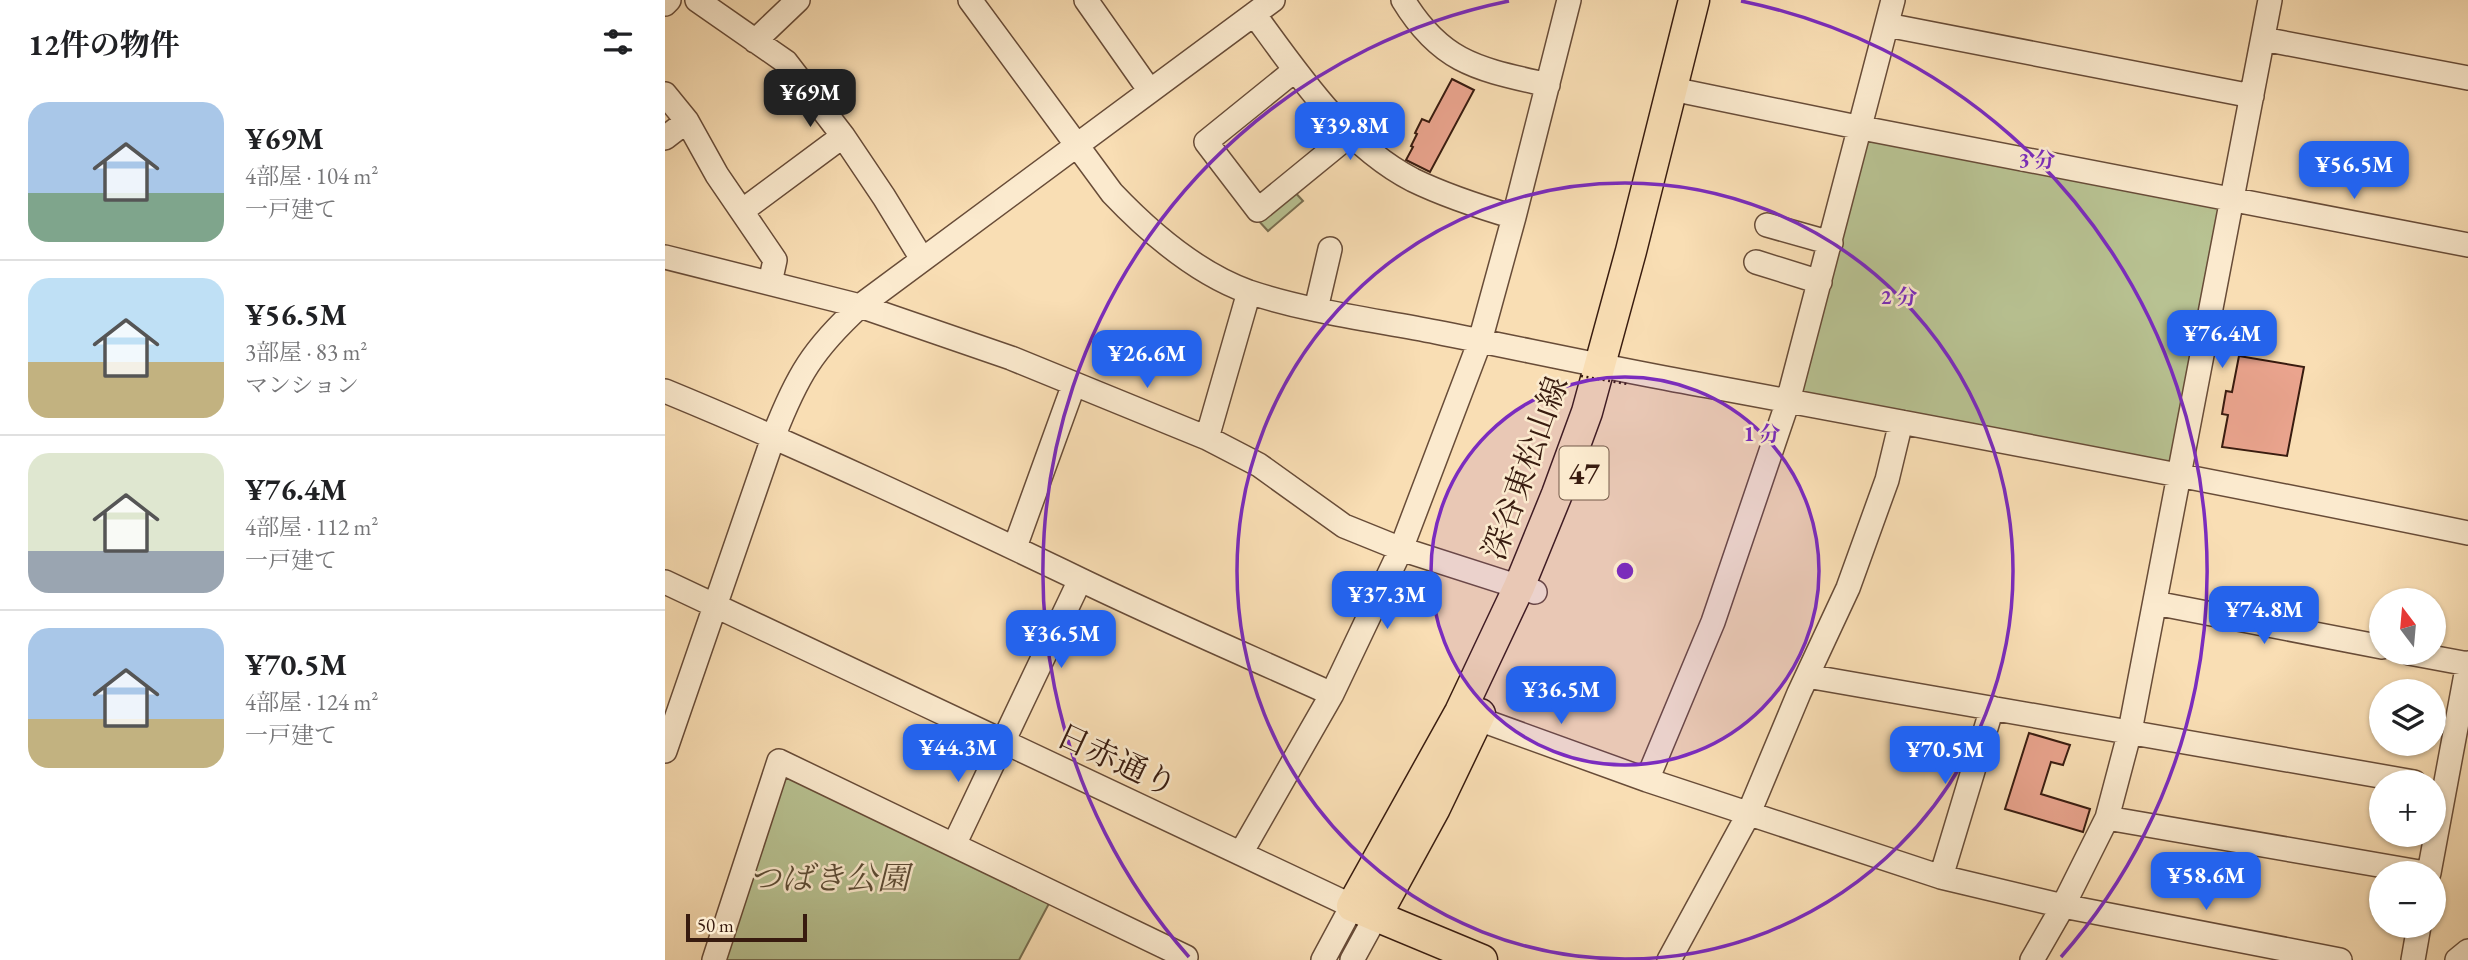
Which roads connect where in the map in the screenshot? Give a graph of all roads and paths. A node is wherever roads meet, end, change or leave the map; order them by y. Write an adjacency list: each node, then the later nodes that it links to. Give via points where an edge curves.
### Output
1 (669, 0): 12 (street)
2 (697, 0): 17 (street)
3 (798, 0): 17 (street)
4 (970, 0): 30 (street)
5 (1273, 0): 14 (street)
6 (1403, 0): 20 (street, via 1440,47 1465,63)
7 (1569, 0): 20 (street)
8 (1694, 0): 22 (main road, 深谷東松山線 / 47)
9 (1713, 0): 22 (main road, 深谷東松山線 / 47)
10 (1893, 0): 15 (street)
11 (2270, 0): 16 (street)
12 (665, 4)
13 (1096, 4): 21 (street)
14 (1254, 14): 18 (street); 21 (street)
15 (1887, 25): 24 (street); 26 (street)
16 (2263, 39): 19 (street); 24 (street)
17 (754, 41): 28 (street, via 786,62)
18 (1295, 70): 27 (street); 27 (street, via 1206,142 1258,210)
19 (2468, 78)
20 (1548, 85): 33 (street)
21 (1150, 91): 30 (street)
22 (1681, 91): 26 (street); 47 (main road, 深谷東松山線 / 47, via 1652,174)
23 (665, 94): 25 (street)
24 (2252, 96): 31 (street)
25 (687, 121): 29 (street); 32 (street)
26 (1862, 128): 31 (street); 35 (street)
27 (1350, 134): 33 (street, via 1411,179 1459,201)
28 (843, 136): 32 (street); 39 (street)
29 (665, 138)
30 (1077, 146): 39 (street); 43 (street, via 1136,218 1182,256)
31 (2232, 199): 36 (street); 54 (street)
32 (741, 211): 42 (street, via 775,260)
33 (1514, 217): 46 (street)
34 (1767, 225): 35 (street)
35 (1831, 243): 41 (street)
36 (2468, 245)
37 (1330, 249): 45 (street)
38 (665, 257): 42 (street)
39 (922, 259): 44 (street)
40 (1756, 262): 41 (street)
41 (1820, 282): 50 (street)
42 (770, 283): 44 (street)
43 (1249, 292): 45 (street); 53 (street)
44 (860, 306): 48 (street); 52 (street, via 803,369)
45 (1316, 309): 46 (street)
46 (1480, 341): 47 (street); 57 (street)
47 (1606, 374): 47 (path, bridge); 50 (street); 60 (main road, 深谷東松山線 / 47, via 1587,412)
48 (1074, 384): 53 (street); 56 (street)
49 (665, 391): 52 (street)
50 (1788, 401): 51 (street); 75 (street, via 1713,622)
51 (1901, 422): 54 (street); 66 (street, via 1871,528)
52 (774, 436): 56 (street); 62 (street)
53 (1207, 438): 57 (street, via 1259,465 1344,526)
54 (2179, 474): 55 (street); 61 (street)
55 (2468, 533)
56 (1015, 547): 58 (street)
57 (1401, 549): 60 (street); 67 (street)
58 (1080, 580): 67 (street); 71 (street)
59 (665, 582): 62 (street, 日赤通り)
60 (1527, 589): 69 (main road, 深谷東松山線 / 47)
61 (2155, 603): 63 (street); 70 (street)
62 (715, 606): 71 (street, 日赤通り); 72 (street)
63 (2369, 644)
64 (2447, 660): 65 (street)
65 (2468, 664): 73 (street)
66 (1807, 676): 68 (street); 76 (street)
67 (1332, 694): 79 (street)
68 (1991, 708): 70 (street); 81 (street)
69 (1469, 716): 75 (street); 83 (main road, 深谷東松山線 / 47)
70 (2130, 731): 74 (street); 77 (street)
71 (1002, 741): 78 (street); 79 (street, 日赤通り)
72 (665, 751)
73 (2443, 770)
74 (2369, 774)
75 (1647, 780): 76 (street)
76 (1748, 815): 81 (street); 91 (street)
77 (2108, 818): 80 (street); 82 (street)
78 (954, 845): 86 (street, via 779,761); 87 (street, via 1186,957)
79 (1241, 853): 83 (street, 日赤通り)
80 (2369, 863)
81 (1941, 877): 82 (street)
82 (2063, 906): 92 (street); 93 (street)
83 (1364, 911): 88 (street); 89 (street); 90 (main road)
84 (2417, 938): 94 (street)
85 (2468, 951): 95 (street)
86 (714, 960)
87 (1184, 960)
88 (1323, 960)
89 (1352, 960)
90 (1482, 960)
91 (1669, 960)
92 (2032, 960)
93 (2340, 960)
94 (2413, 960)
95 (2457, 960)

